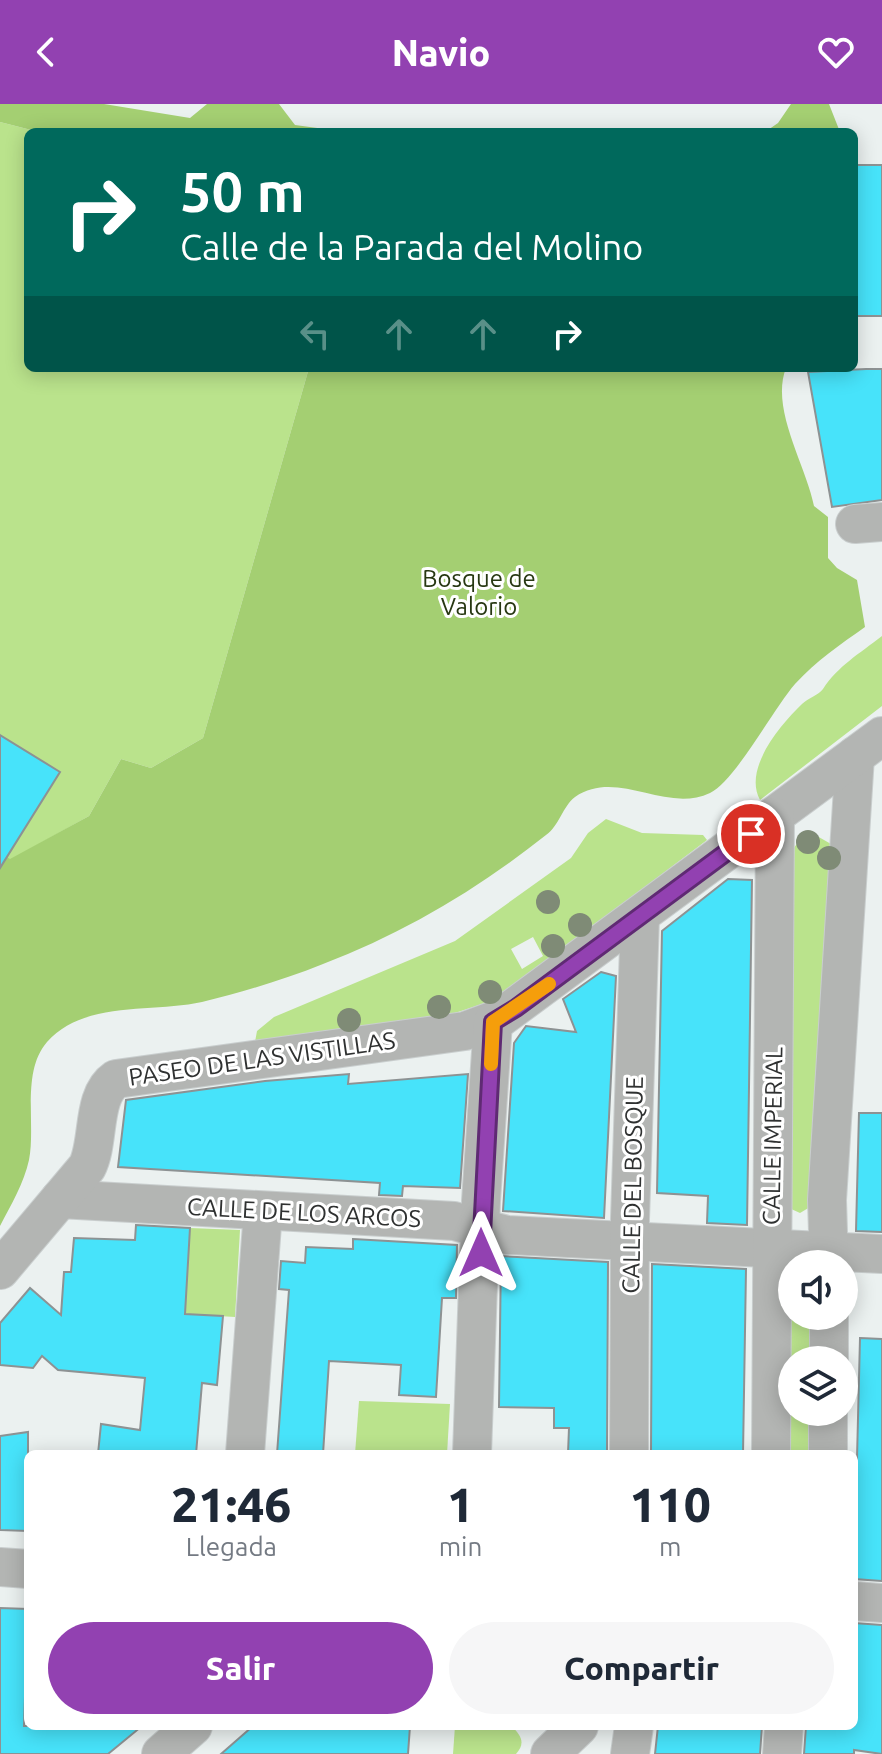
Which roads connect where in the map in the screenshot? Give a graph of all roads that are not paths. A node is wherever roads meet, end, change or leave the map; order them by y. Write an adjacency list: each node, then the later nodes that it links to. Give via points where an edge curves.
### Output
1 (869, 746): 2 (street); 10 (street, via 827,1200)
2 (775, 817): 3 (street); 9 (street, CALLE IMPERIAL)
3 (640, 917): 4 (street); 8 (street, CALLE DEL BOSQUE)
4 (493, 1022): 5 (street, PASEO DE LAS VISTILLAS, via 465,1031 116,1079 104,1092 92,1158); 7 (street)
5 (60, 1199): 6 (street, CALLE DE LOS ARCOS); 14 (street, PASEO DE LAS VISTILLAS)
6 (263, 1211): 7 (street, CALLE DE LOS ARCOS, via 454,1221); 16 (street)
7 (481, 1229): 8 (street, CALLE DE LOS ARCOS); 17 (street)
8 (631, 1242): 9 (street, CALLE DE LOS ARCOS); 18 (street, CALLE DEL BOSQUE)
9 (772, 1250): 11 (street, CALLE DE LOS ARCOS); 19 (street, CALLE IMPERIAL)
10 (829, 1250)
11 (778, 1251)
12 (882, 1254): 13 (street, CALLE DE LOS ARCOS)
13 (858, 1256)
14 (0, 1270)
15 (828, 1426): 20 (street)
16 (245, 1450)
17 (472, 1450)
18 (629, 1450)
19 (771, 1450)
20 (828, 1450)
21 (0, 1567): 22 (street)
22 (24, 1569)
23 (858, 1601): 24 (street)
24 (882, 1603)
25 (188, 1730): 29 (street)
26 (575, 1730): 30 (street)
27 (633, 1730): 31 (street)
28 (784, 1730): 32 (street)
29 (161, 1754)
30 (550, 1754)
31 (630, 1754)
32 (782, 1754)

